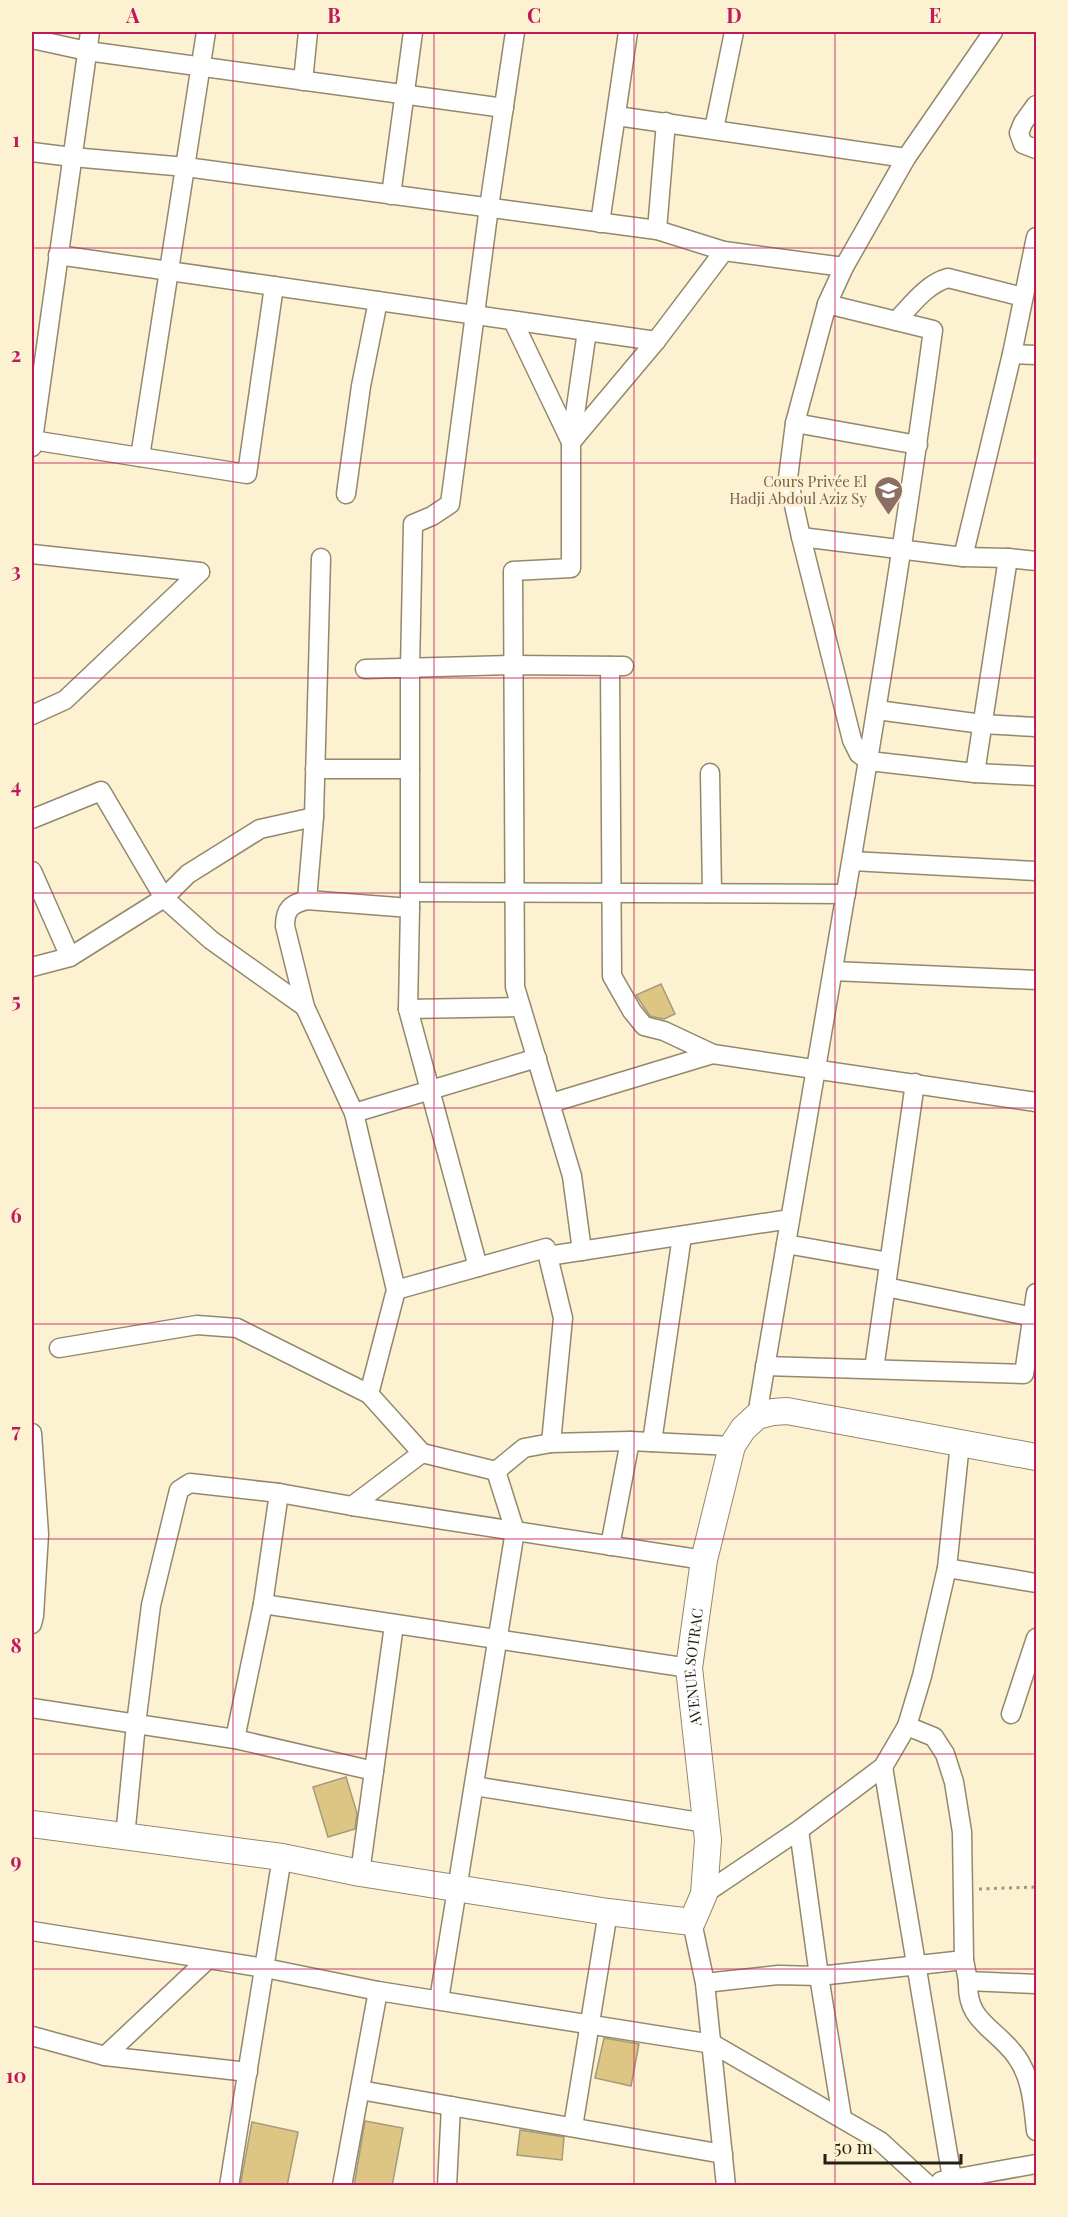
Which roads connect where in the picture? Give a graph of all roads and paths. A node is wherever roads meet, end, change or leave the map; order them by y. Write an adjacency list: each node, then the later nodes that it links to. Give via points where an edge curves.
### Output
1 (90, 32): 10 (street)
2 (206, 32): 11 (street)
3 (308, 32): 12 (street)
4 (413, 32): 13 (street)
5 (515, 32): 15 (street)
6 (628, 32): 16 (street)
7 (734, 32): 18 (street)
8 (993, 32): 22 (street)
9 (32, 39): 10 (street)
10 (87, 51): 11 (street); 21 (street)
11 (202, 67): 12 (street); 23 (street)
12 (303, 81): 13 (street)
13 (405, 95): 15 (street); 24 (street)
14 (1036, 105): 19 (street, via 1019,133 1023,144)
15 (504, 108): 25 (street)
16 (617, 116): 17 (street); 26 (street)
17 (666, 122): 18 (street); 27 (street)
18 (714, 129): 22 (street)
19 (1036, 149)
20 (32, 152): 21 (street)
21 (72, 157): 23 (street); 30 (street)
22 (906, 158): 31 (street)
23 (186, 167): 24 (street); 32 (street)
24 (391, 195): 25 (street)
25 (489, 207): 26 (street); 37 (street)
26 (600, 223): 27 (street)
27 (657, 230): 29 (street)
28 (1036, 237): 34 (street)
29 (724, 250): 31 (street); 41 (street)
30 (58, 255): 32 (street); 46 (street)
31 (844, 267): 36 (street)
32 (169, 271): 33 (street); 48 (street)
33 (274, 286): 35 (street); 48 (street, via 247,474)
34 (1023, 297): 39 (street, via 948,278 928,289); 42 (street)
35 (378, 301): 37 (street); 49 (street)
36 (826, 304): 39 (street); 44 (street)
37 (475, 315): 38 (street); 59 (street, via 450,504 413,524)
38 (513, 321): 40 (street); 45 (street)
39 (896, 321): 47 (street, via 933,330)
40 (586, 331): 41 (street); 45 (street)
41 (656, 341): 45 (street)
42 (1012, 354): 43 (street); 53 (street)
43 (1036, 355)
44 (795, 423): 47 (street); 50 (street, via 788,478)
45 (571, 442): 57 (street, via 571,568 513,571)
46 (32, 443): 48 (street)
47 (918, 445): 51 (street)
48 (140, 457)
49 (346, 494)
50 (801, 537): 51 (street); 64 (street, via 852,741)
51 (902, 550): 53 (street); 60 (street)
52 (32, 554): 61 (street, via 200,572 64,700)
53 (963, 557): 55 (street)
54 (321, 558): 65 (street)
55 (1008, 558): 56 (street); 62 (street)
56 (1036, 561)
57 (514, 665): 59 (street); 75 (street); 76 (street, via 617,666)
58 (365, 669): 59 (street)
59 (410, 669): 66 (street)
60 (877, 710): 62 (street); 64 (street)
61 (32, 715)
62 (982, 724): 63 (street); 68 (street)
63 (1036, 727)
64 (869, 761): 68 (street); 72 (street)
65 (315, 769): 66 (street); 70 (street)
66 (411, 770): 81 (street)
67 (710, 773): 77 (street)
68 (975, 773): 69 (street)
69 (1036, 776)
70 (314, 817): 79 (street, via 260,829 188,874); 80 (street)
71 (32, 819): 79 (street, via 101,791)
72 (852, 861): 74 (street); 78 (street)
73 (32, 871): 82 (street)
74 (1036, 871)
75 (514, 892): 76 (street); 81 (street); 87 (street, via 515,987)
76 (610, 892): 77 (street); 89 (street, via 612,976 632,1011 644,1026)
77 (712, 893): 78 (street)
78 (846, 894): 84 (street)
79 (164, 898): 82 (street); 86 (street, via 211,940)
80 (307, 900): 81 (street); 86 (street, via 288,908 285,917)
81 (410, 900): 88 (street)
82 (70, 957): 83 (street)
83 (32, 967)
84 (833, 971): 85 (street); 91 (street)
85 (1036, 980)
86 (304, 1007): 96 (street)
87 (521, 1007): 88 (street); 90 (street)
88 (408, 1009): 93 (street)
89 (713, 1054): 91 (street); 95 (street)
90 (537, 1058): 93 (street); 95 (street)
91 (816, 1069): 92 (street); 97 (street)
92 (915, 1083): 94 (street); 102 (street)
93 (429, 1089): 96 (street); 103 (street)
94 (1036, 1102)
95 (551, 1103): 100 (street, via 572,1176)
96 (354, 1113): 105 (street)
97 (790, 1220): 98 (street); 99 (street)
98 (682, 1236): 100 (street); 115 (street)
99 (786, 1244): 102 (street); 109 (street)
100 (582, 1251): 101 (street)
101 (548, 1256): 103 (street, via 546,1248); 116 (street, via 563,1318)
102 (889, 1262): 104 (street)
103 (478, 1267): 105 (street)
104 (886, 1287): 107 (street); 110 (street)
105 (396, 1290): 111 (street)
106 (1036, 1293): 107 (street)
107 (1033, 1317): 110 (street, via 1024,1374)
108 (59, 1348): 111 (street, via 197,1325 237,1328)
109 (765, 1366): 110 (street); 112 (street)
110 (874, 1369)
111 (369, 1395): 119 (street)
112 (757, 1416): 117 (street, via 787,1412); 118 (street, AVENUE SOTRAC)
113 (32, 1433): 130 (street, via 39,1534)
114 (630, 1441): 115 (street); 116 (street); 125 (street)
115 (652, 1442): 118 (street)
116 (550, 1443): 121 (street, via 524,1448)
117 (960, 1443): 120 (street); 127 (street)
118 (732, 1446): 126 (street, AVENUE SOTRAC)
119 (422, 1453): 121 (street); 123 (street)
120 (1036, 1457)
121 (496, 1471): 124 (street)
122 (279, 1493): 123 (street); 129 (street); 137 (street, via 190,1483 179,1490 151,1605)
123 (352, 1506): 124 (street)
124 (515, 1531): 125 (street); 133 (street)
125 (610, 1546): 126 (street)
126 (704, 1560): 134 (street, AVENUE SOTRAC)
127 (947, 1568): 128 (street); 138 (street)
128 (1036, 1582)
129 (263, 1604): 131 (street); 139 (street)
130 (32, 1624)
131 (394, 1625): 133 (street); 141 (street)
132 (1036, 1638): 136 (street)
133 (497, 1640): 134 (street); 142 (street)
134 (689, 1668): 143 (street, AVENUE SOTRAC)
135 (32, 1708): 137 (street)
136 (1011, 1714)
137 (136, 1724): 139 (street); 146 (street)
138 (907, 1726): 140 (street); 151 (street, via 934,1737 945,1754 962,1832)
139 (235, 1739): 141 (street)
140 (883, 1767): 145 (street); 158 (street)
141 (374, 1771): 148 (street)
142 (474, 1786): 143 (street); 149 (street)
143 (706, 1823): 152 (street, AVENUE SOTRAC)
144 (32, 1824): 146 (street)
145 (799, 1830): 152 (street); 160 (street)
146 (125, 1837): 147 (street)
147 (282, 1857): 148 (street); 159 (street)
148 (360, 1873): 149 (street)
149 (457, 1887): 153 (street); 165 (street)
150 (1036, 1887): 151 (path)
151 (962, 1890): 157 (street)
152 (704, 1894): 154 (street, AVENUE SOTRAC)
153 (608, 1912): 154 (street); 166 (street)
154 (692, 1922): 162 (street)
155 (32, 1931): 156 (street)
156 (207, 1960): 159 (street); 169 (street)
157 (964, 1960): 158 (street); 161 (street)
158 (917, 1964): 160 (street); 178 (street)
159 (265, 1968): 164 (street); 170 (street)
160 (819, 1976): 162 (street); 173 (street)
161 (968, 1981): 163 (street); 175 (street, via 967,1998 975,2014 1016,2056 1029,2081)
162 (705, 1983): 168 (street)
163 (1036, 1984)
164 (378, 1991): 165 (street); 171 (street)
165 (439, 2000): 166 (street)
166 (590, 2024): 168 (street); 174 (street)
167 (32, 2036): 169 (street)
168 (713, 2044): 173 (street); 176 (street)
169 (105, 2055): 170 (street)
170 (248, 2072): 180 (street)
171 (360, 2090): 172 (street); 181 (street)
172 (451, 2106): 174 (street); 182 (street)
173 (842, 2118): 179 (street, via 880,2141)
174 (573, 2127): 176 (street)
175 (1036, 2131)
176 (723, 2154): 183 (street)
177 (1036, 2164): 178 (street)
178 (952, 2178): 179 (street)
179 (927, 2185)
180 (229, 2186)
181 (342, 2186)
182 (447, 2186)
183 (726, 2186)

